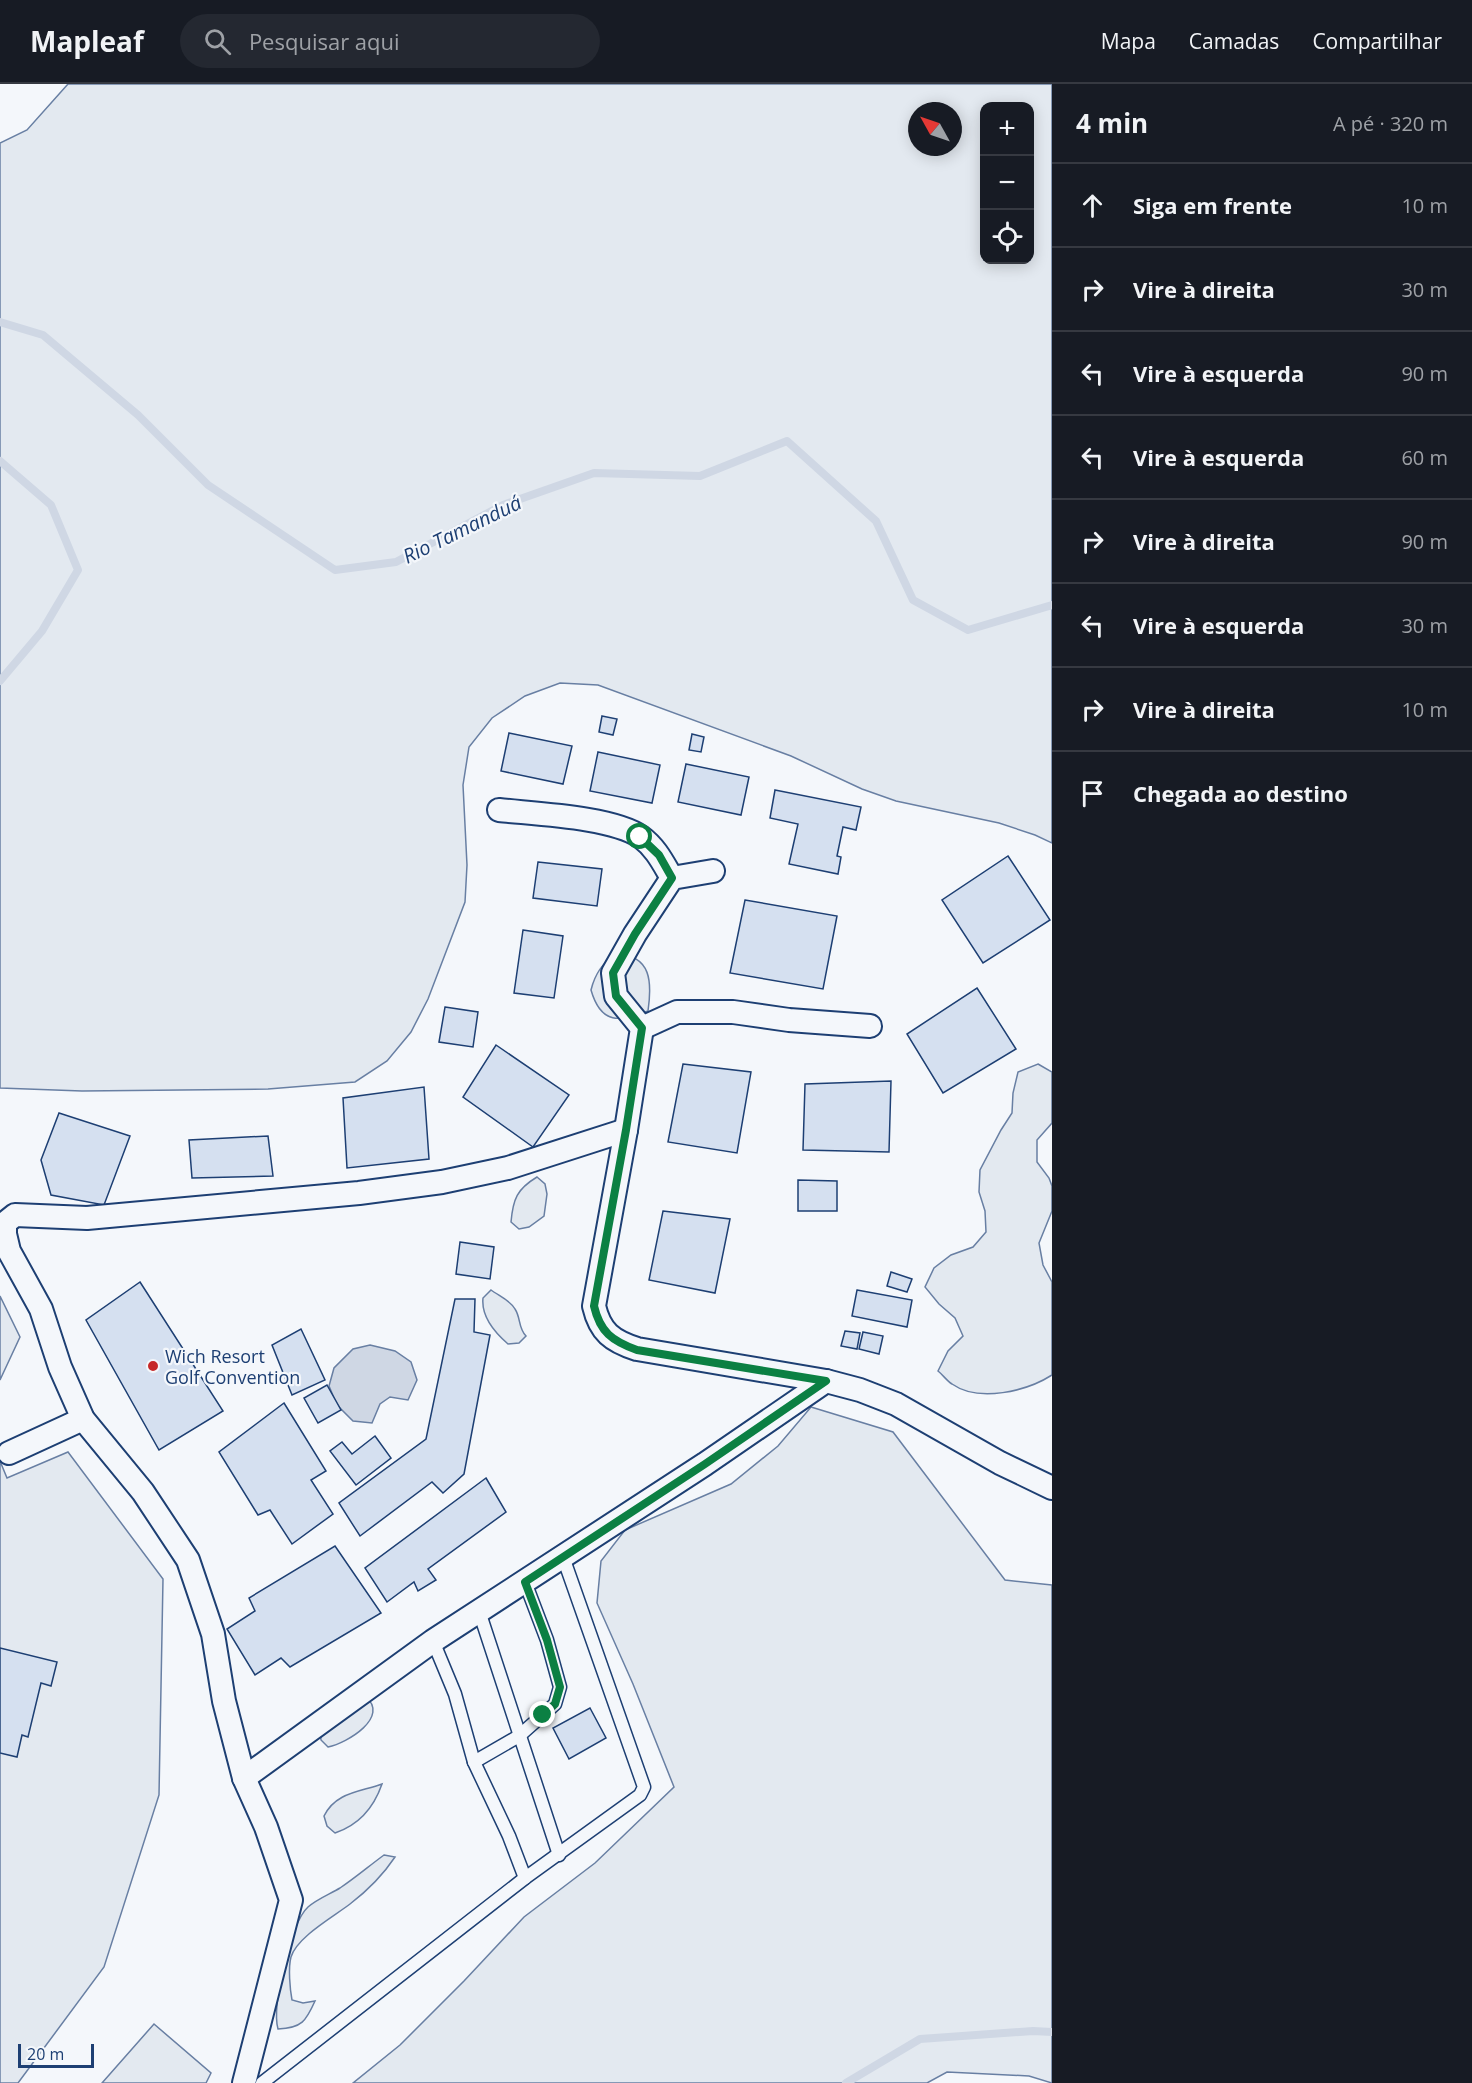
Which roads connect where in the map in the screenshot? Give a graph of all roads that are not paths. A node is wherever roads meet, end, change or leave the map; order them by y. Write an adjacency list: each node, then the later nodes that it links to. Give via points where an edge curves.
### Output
1 (499, 810): 3 (street, via 615,826 640,837 659,855)
2 (713, 871): 3 (street)
3 (672, 878): 5 (street, via 613,973 616,996)
4 (870, 1026): 5 (street, via 733,1012 677,1012)
5 (642, 1028): 6 (street)
6 (626, 1130): 7 (street, via 594,1306 597,1320 608,1336 637,1350); 8 (street, via 508,1168 442,1182 87,1218 15,1215 5,1223 9,1251 41,1310)
7 (826, 1381): 10 (street, via 896,1404); 11 (street)
8 (83, 1419): 9 (street); 17 (street, via 143,1492 188,1560 213,1634 224,1701)
9 (9, 1453)
10 (1052, 1488)
11 (563, 1557): 12 (street); 18 (lane, via 644,1787 640,1795)
12 (525, 1582): 13 (street); 15 (lane, via 560,1687 555,1704)
13 (479, 1611): 14 (street); 15 (lane)
14 (432, 1641): 16 (lane, via 454,1694); 17 (street)
15 (519, 1736): 16 (lane); 18 (lane)
16 (474, 1762): 19 (lane)
17 (244, 1778): 20 (street, via 291,1900)
18 (559, 1855): 19 (lane)
19 (525, 1878): 21 (lane)
20 (244, 2083)
21 (262, 2083)

